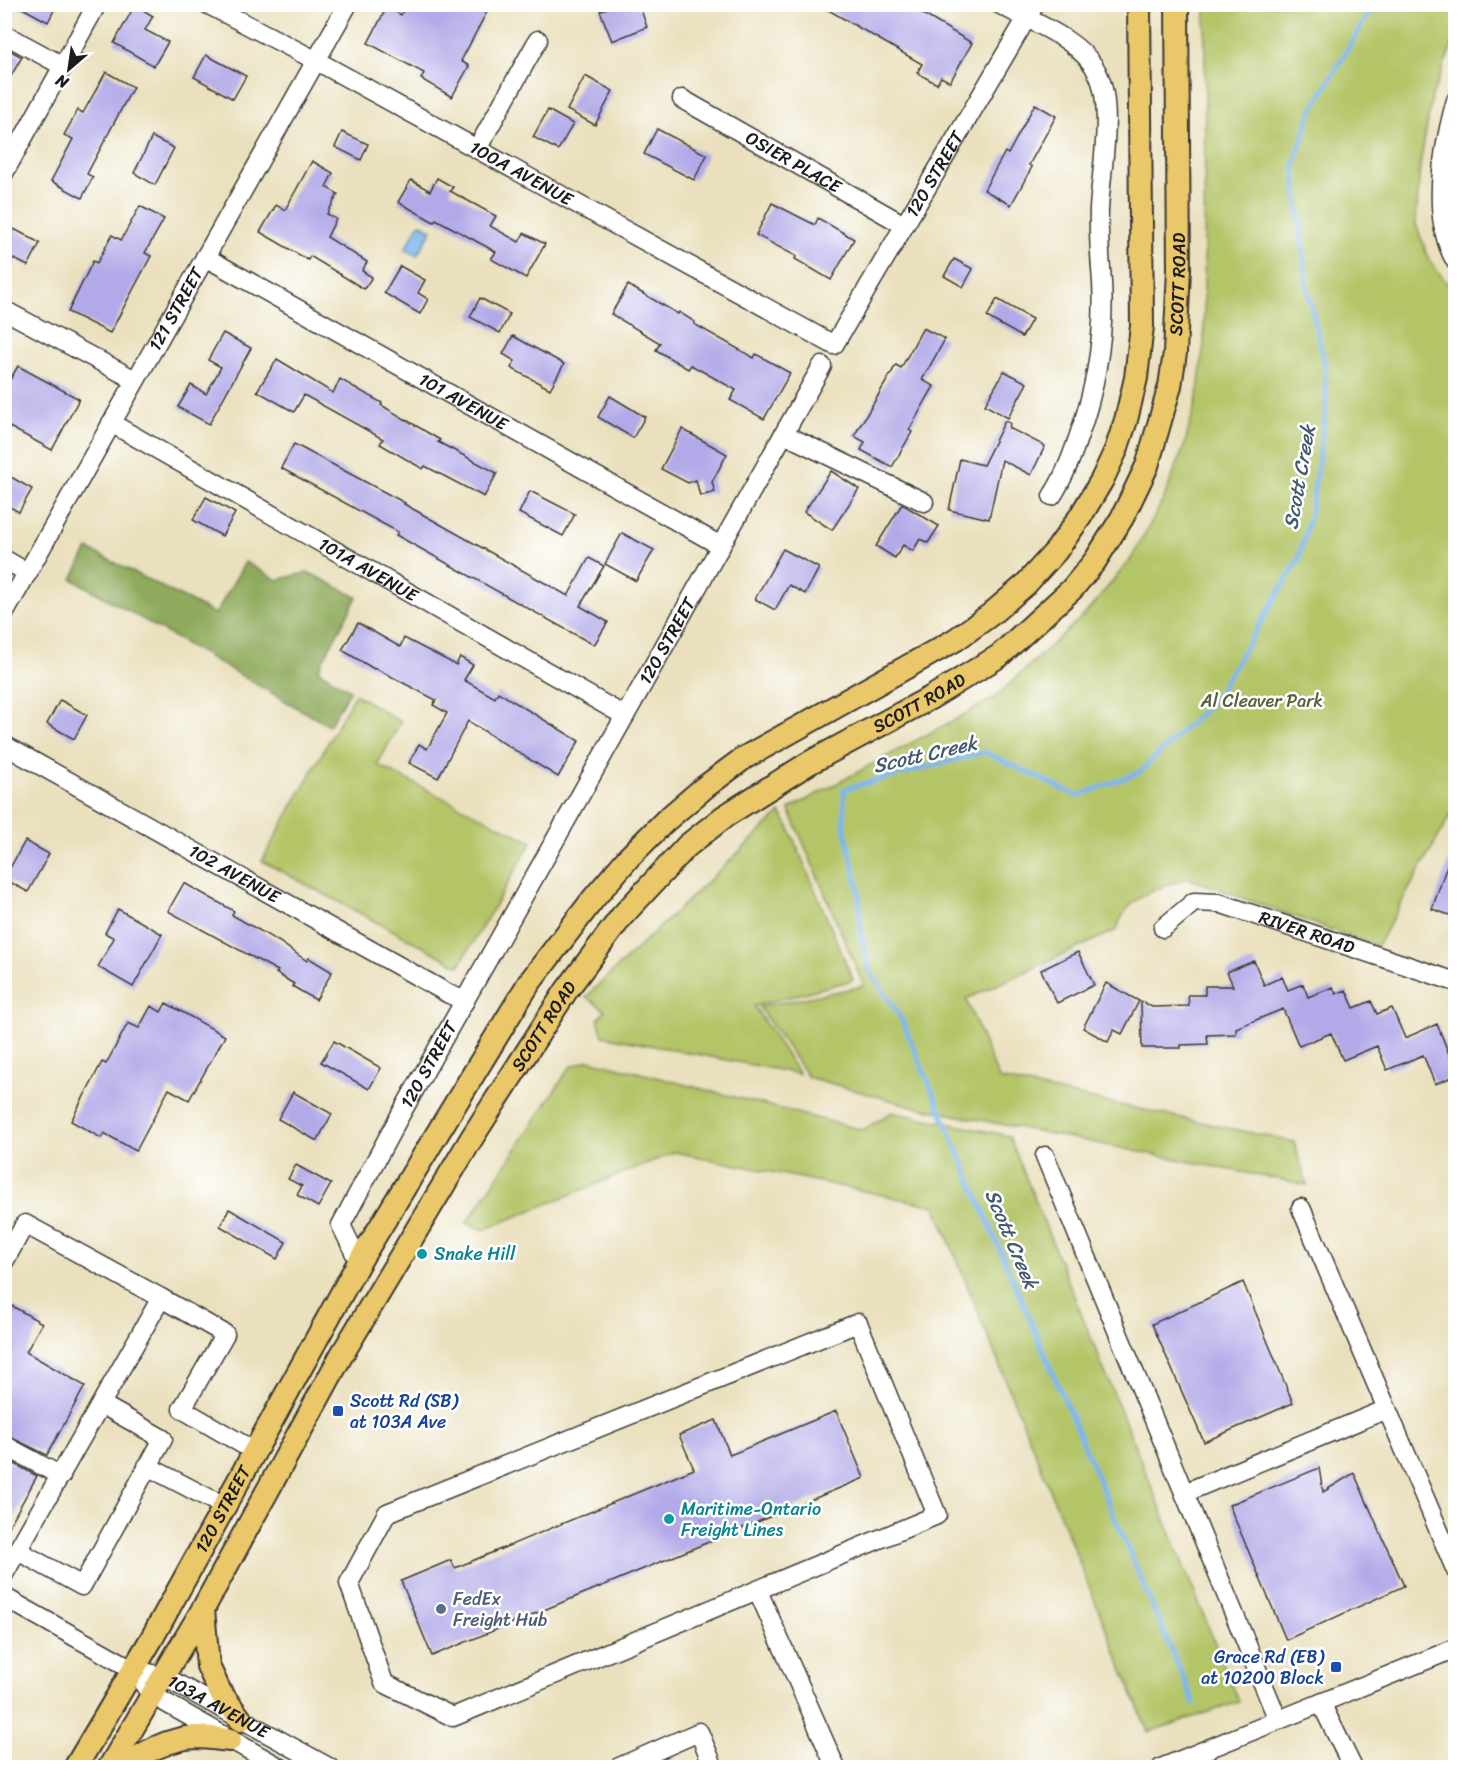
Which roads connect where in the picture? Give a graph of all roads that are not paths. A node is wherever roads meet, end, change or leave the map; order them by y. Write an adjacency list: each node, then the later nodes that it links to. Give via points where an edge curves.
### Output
1 (97, 4): 11 (street)
2 (207, 4): 10 (street, 100A AVENUE)
3 (348, 4): 10 (street, 121 STREET)
4 (999, 4): 7 (street)
5 (1138, 4): 40 (main road, SCOTT ROAD, via 1142,326 1126,420 1102,480 1080,517 1025,585 990,615 914,664 744,758 664,821 594,898 529,983)
6 (1177, 4): 41 (main road, SCOTT ROAD, via 1179,269 1175,353 1170,386 1147,466 1122,518 1072,588 999,656 766,789 687,846 622,916 566,991 473,1136)
7 (1031, 12): 17 (street, 120 STREET); 26 (street, via 1089,59 1098,72 1106,100 1098,252 1102,282 1100,351 1084,423 1067,470)
8 (4, 34): 11 (street)
9 (538, 40): 15 (street)
10 (315, 60): 15 (street, 100A AVENUE); 18 (street, 121 STREET)
11 (63, 66): 16 (street)
12 (682, 99): 17 (street, OSIER PLACE)
13 (1455, 100): 14 (street)
14 (1453, 129): 19 (street, via 1442,185 1442,219)
15 (477, 149): 21 (street, 100A AVENUE)
16 (4, 173)
17 (904, 225): 21 (street, 120 STREET)
18 (205, 257): 23 (street, 121 STREET); 28 (street, 101 AVENUE)
19 (1455, 262)
20 (4, 310): 23 (street)
21 (834, 345)
22 (822, 366): 25 (street, 120 STREET)
23 (135, 381): 24 (street, 121 STREET)
24 (111, 423): 30 (street, 121 STREET); 32 (street, 101A AVENUE)
25 (784, 434): 27 (street); 28 (street, 120 STREET)
26 (1052, 496)
27 (924, 501)
28 (721, 546): 32 (street, 120 STREET)
29 (4, 559): 30 (street)
30 (28, 573): 31 (street, 121 STREET)
31 (4, 614)
32 (625, 716): 36 (street, 120 STREET)
33 (4, 745): 36 (street, 102 AVENUE)
34 (1163, 928): 35 (street, RIVER ROAD, via 1194,902 1219,903)
35 (1455, 982)
36 (465, 1001): 40 (street, 120 STREET, via 341,1225)
37 (1045, 1156): 49 (street)
38 (1301, 1208): 44 (street)
39 (4, 1262): 42 (street, via 25,1224)
40 (358, 1262): 46 (main road, 120 STREET)
41 (388, 1282): 56 (main road, 120 STREET, via 341,1356)
42 (161, 1298): 43 (street); 46 (street, via 225,1334 182,1409)
43 (101, 1404): 47 (street, via 163,1439); 48 (street)
44 (1387, 1409): 49 (street); 52 (street)
45 (4, 1444): 48 (street)
46 (254, 1451): 50 (main road, 120 STREET)
47 (147, 1466): 50 (street); 51 (street, via 81,1586)
48 (61, 1476): 51 (street)
49 (1184, 1493): 62 (street)
50 (224, 1506): 58 (main road, 120 STREET)
51 (18, 1551): 53 (street)
52 (1455, 1571)
53 (4, 1574)
54 (758, 1591): 54 (street, via 453,1717 384,1683 349,1583 387,1513 858,1323 937,1515); 71 (street)
55 (4, 1597): 58 (street, 103A AVENUE)
56 (203, 1609): 59 (main road, 120 STREET); 61 (main road, via 208,1666 220,1692)
57 (1455, 1648): 60 (street)
58 (134, 1670): 59 (street, 103A AVENUE); 64 (main road, 120 STREET)
59 (157, 1685): 61 (street, 103A AVENUE); 63 (street, 103A AVENUE); 65 (main road, 120 STREET)
60 (1321, 1702): 62 (street); 73 (street)
61 (241, 1720): 68 (street, 103A AVENUE)
62 (1278, 1720): 72 (street)
63 (230, 1740): 66 (main road, via 194,1737 169,1742); 67 (street, 103A AVENUE)
64 (75, 1767)
65 (109, 1767)
66 (122, 1767)
67 (281, 1767)
68 (330, 1767)
69 (617, 1767): 70 (street, via 699,1732)
70 (714, 1767)
71 (837, 1767)
72 (1161, 1767)
73 (1353, 1767)

